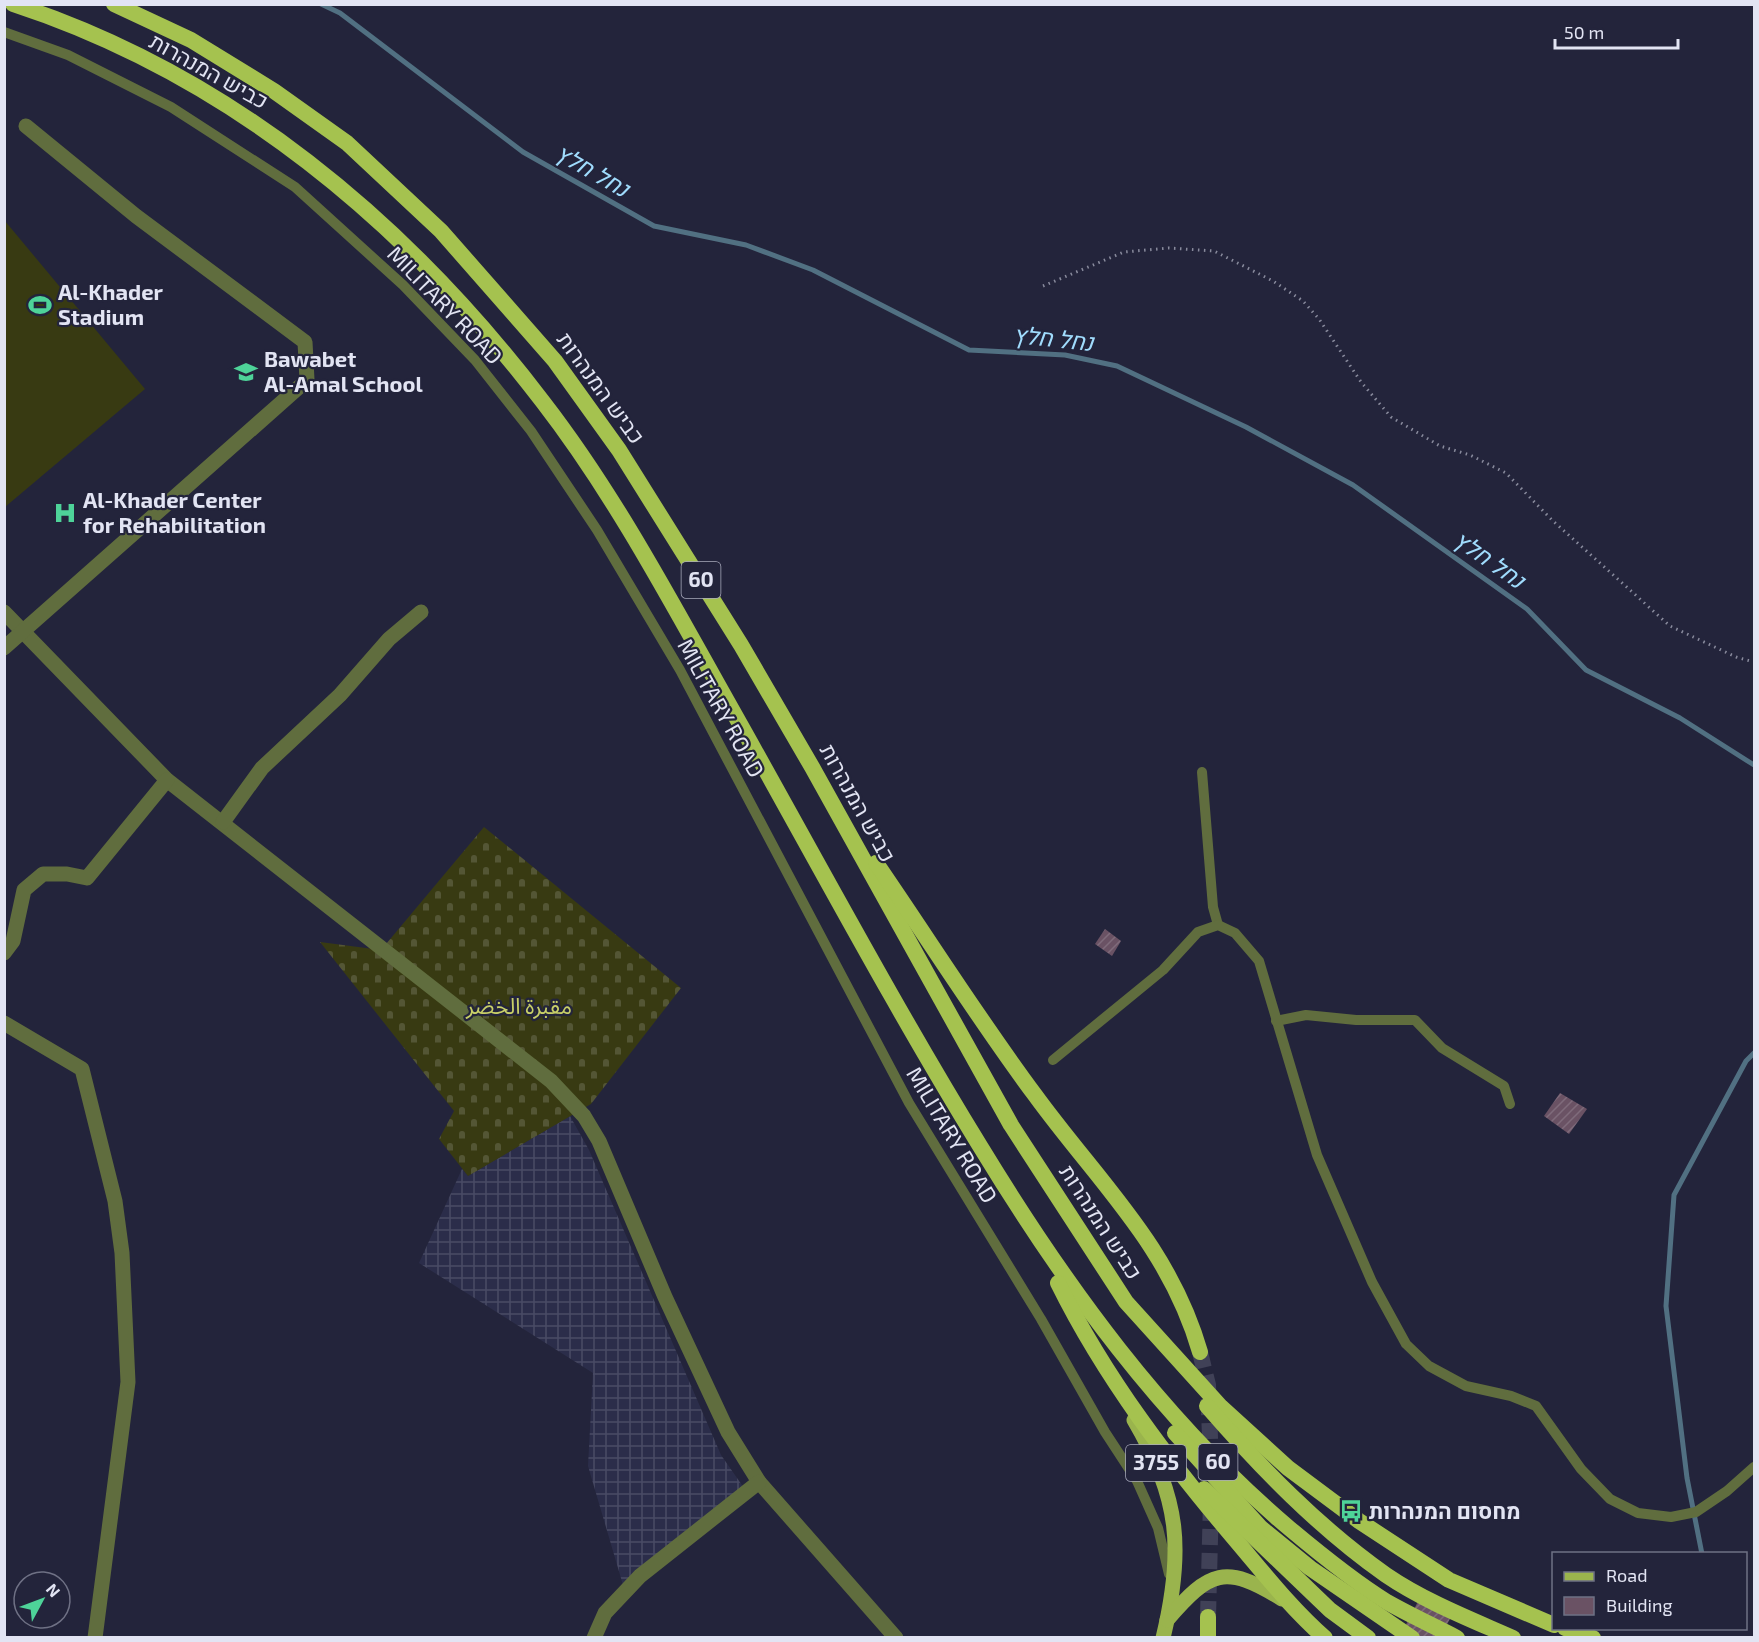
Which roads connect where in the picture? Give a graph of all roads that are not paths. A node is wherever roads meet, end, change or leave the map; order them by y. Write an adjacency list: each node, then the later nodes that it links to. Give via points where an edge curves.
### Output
1 (13, 4): 19 (highway, כביש המנהרות / 60, via 109,42 257,123 337,184 415,254 478,321 545,404 662,585 940,1080)
2 (114, 4): 9 (highway, כביש המנהרות / 60, via 191,40 274,91 347,143 441,231 486,280 555,361 619,450)
3 (4, 33): 26 (lane, MILITARY ROAD, via 68,55 171,107 295,187 403,285 475,360 531,431 597,530 680,670 909,1103 1137,1481 1158,1528 1169,1566)
4 (26, 126): 7 (street, via 136,216 306,342 308,380)
5 (4, 612): 7 (street)
6 (421, 612): 12 (street, via 389,639 340,695 262,768)
7 (23, 634): 8 (street); 11 (street)
8 (4, 648)
9 (812, 767): 20 (highway, כביש המנהרות / 60, via 1011,1125); 23 (highway, via 1034,1094 1156,1252 1183,1301)
10 (1202, 772): 13 (lane, via 1212,907)
11 (167, 780): 12 (street); 14 (street, via 87,878 43,874 24,890 14,941)
12 (223, 822): 25 (street, via 551,1080 584,1116 599,1141 656,1277 728,1432)
13 (1218, 925): 15 (lane, via 1235,933 1259,961); 17 (lane, via 1198,932 1163,970)
14 (4, 953)
15 (1276, 1021): 18 (lane, via 1306,1015 1415,1020 1443,1048 1504,1086); 24 (lane, via 1317,1155 1372,1282 1407,1344 1429,1366 1466,1386 1536,1406 1581,1468 1610,1499 1638,1513 1671,1517 1696,1512)
16 (4, 1023): 32 (street, via 82,1069 115,1201 123,1253 128,1382)
17 (1053, 1060)
18 (1510, 1104)
19 (1030, 1229): 21 (highway, 60); 40 (highway, 60, via 1121,1355 1188,1433 1257,1501 1319,1553 1387,1602)
20 (1126, 1302): 30 (highway, כביש המנהרות / 60, via 1221,1407 1288,1468 1449,1580); 41 (highway, 60, via 1240,1445 1312,1518 1387,1576 1452,1612)
21 (1073, 1314): 22 (highway, 60); 39 (highway, 60, via 1261,1528 1310,1568)
22 (1087, 1339): 26 (main road, 3755, via 1139,1428 1169,1496 1176,1532); 27 (highway, 60, via 1175,1469); 38 (highway, 60, via 1204,1488 1330,1610)
23 (1200, 1352)
24 (1755, 1467)
25 (759, 1482): 33 (street, via 640,1576 604,1614); 34 (street)
26 (1170, 1602): 29 (main road, 3755)
27 (1289, 1603): 29 (main road, via 1247,1579 1218,1577 1198,1587); 37 (highway, 60)
28 (1208, 1617): 36 (highway)
29 (1167, 1620): 35 (main road, 3755)
30 (1552, 1624)
31 (1568, 1630): 42 (highway)
32 (95, 1638)
33 (594, 1638)
34 (896, 1638)
35 (1163, 1638)
36 (1208, 1638)
37 (1325, 1638)
38 (1368, 1638)
39 (1412, 1638)
40 (1458, 1638)
41 (1513, 1638)
42 (1593, 1638)

